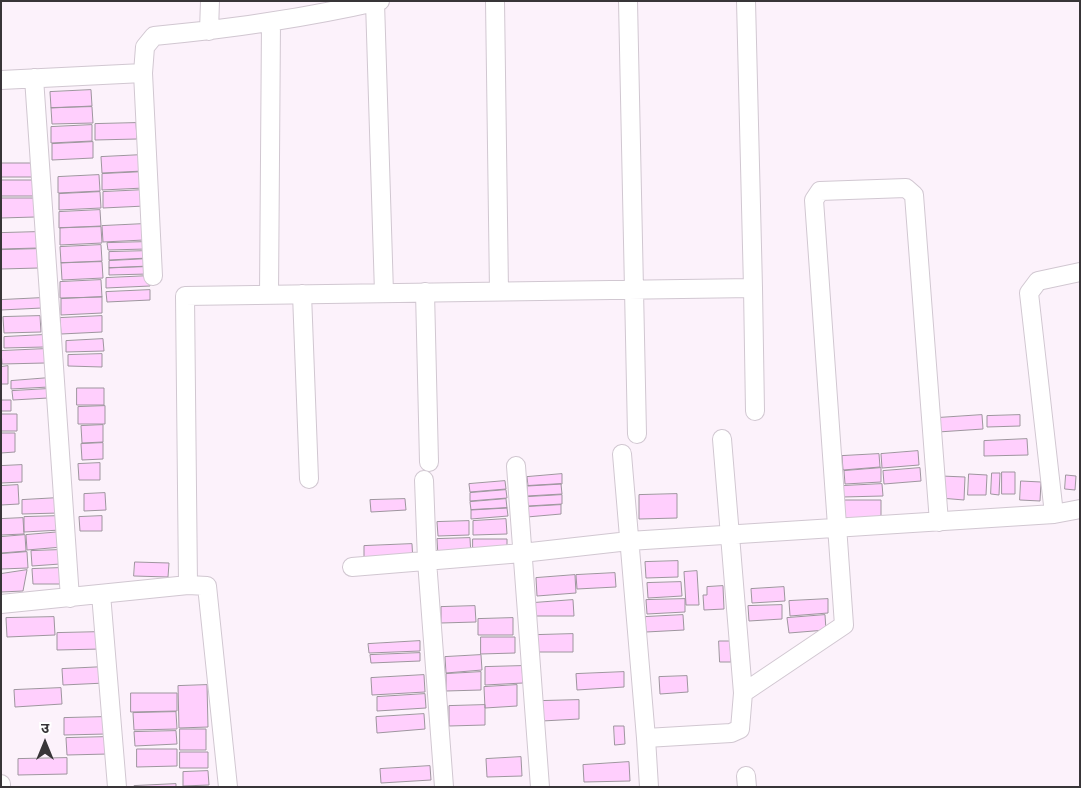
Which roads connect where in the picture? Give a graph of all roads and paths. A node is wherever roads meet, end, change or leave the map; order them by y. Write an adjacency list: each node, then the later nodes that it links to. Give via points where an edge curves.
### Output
1 (210, 1): 8 (street)
2 (495, 1): 16 (street)
3 (628, 1): 15 (street)
4 (746, 1): 14 (street)
5 (377, 2): 6 (street); 18 (street)
6 (331, 7): 7 (street)
7 (271, 22): 8 (street); 20 (street)
8 (209, 31): 9 (street, via 154,36 145,47)
9 (143, 73): 10 (street); 13 (street)
10 (34, 78): 11 (street); 40 (street)
11 (1, 80)
12 (1080, 272): 30 (street, via 1038,281 1029,293)
13 (153, 276)
14 (753, 288): 15 (street); 21 (street)
15 (634, 289): 16 (street); 22 (street)
16 (498, 291): 17 (street)
17 (424, 292): 18 (street); 25 (street)
18 (384, 293): 19 (street)
19 (302, 294): 20 (street); 27 (street)
20 (269, 295): 38 (street, via 185,296)
21 (754, 411)
22 (637, 434)
23 (722, 440): 33 (street)
24 (622, 454): 34 (street)
25 (429, 462)
26 (516, 466): 35 (street)
27 (309, 479)
28 (424, 480): 36 (street)
29 (1080, 509): 30 (street)
30 (1054, 514): 31 (street)
31 (939, 522): 32 (street); 32 (street, via 914,195 906,188 820,191 814,200)
32 (837, 528): 33 (street); 42 (street, via 844,625)
33 (731, 534): 34 (street); 42 (street)
34 (629, 542): 35 (street); 43 (street)
35 (522, 553): 36 (street); 47 (street)
36 (428, 561): 37 (street); 46 (street)
37 (352, 567)
38 (188, 585): 39 (street); 45 (street, via 207,586)
39 (101, 594): 40 (street); 44 (street)
40 (70, 598): 41 (street)
41 (1, 604)
42 (744, 693): 43 (street, via 740,729 732,734)
43 (646, 738): 48 (street)
44 (117, 787)
45 (228, 787)
46 (444, 787)
47 (540, 787)
48 (649, 787)

